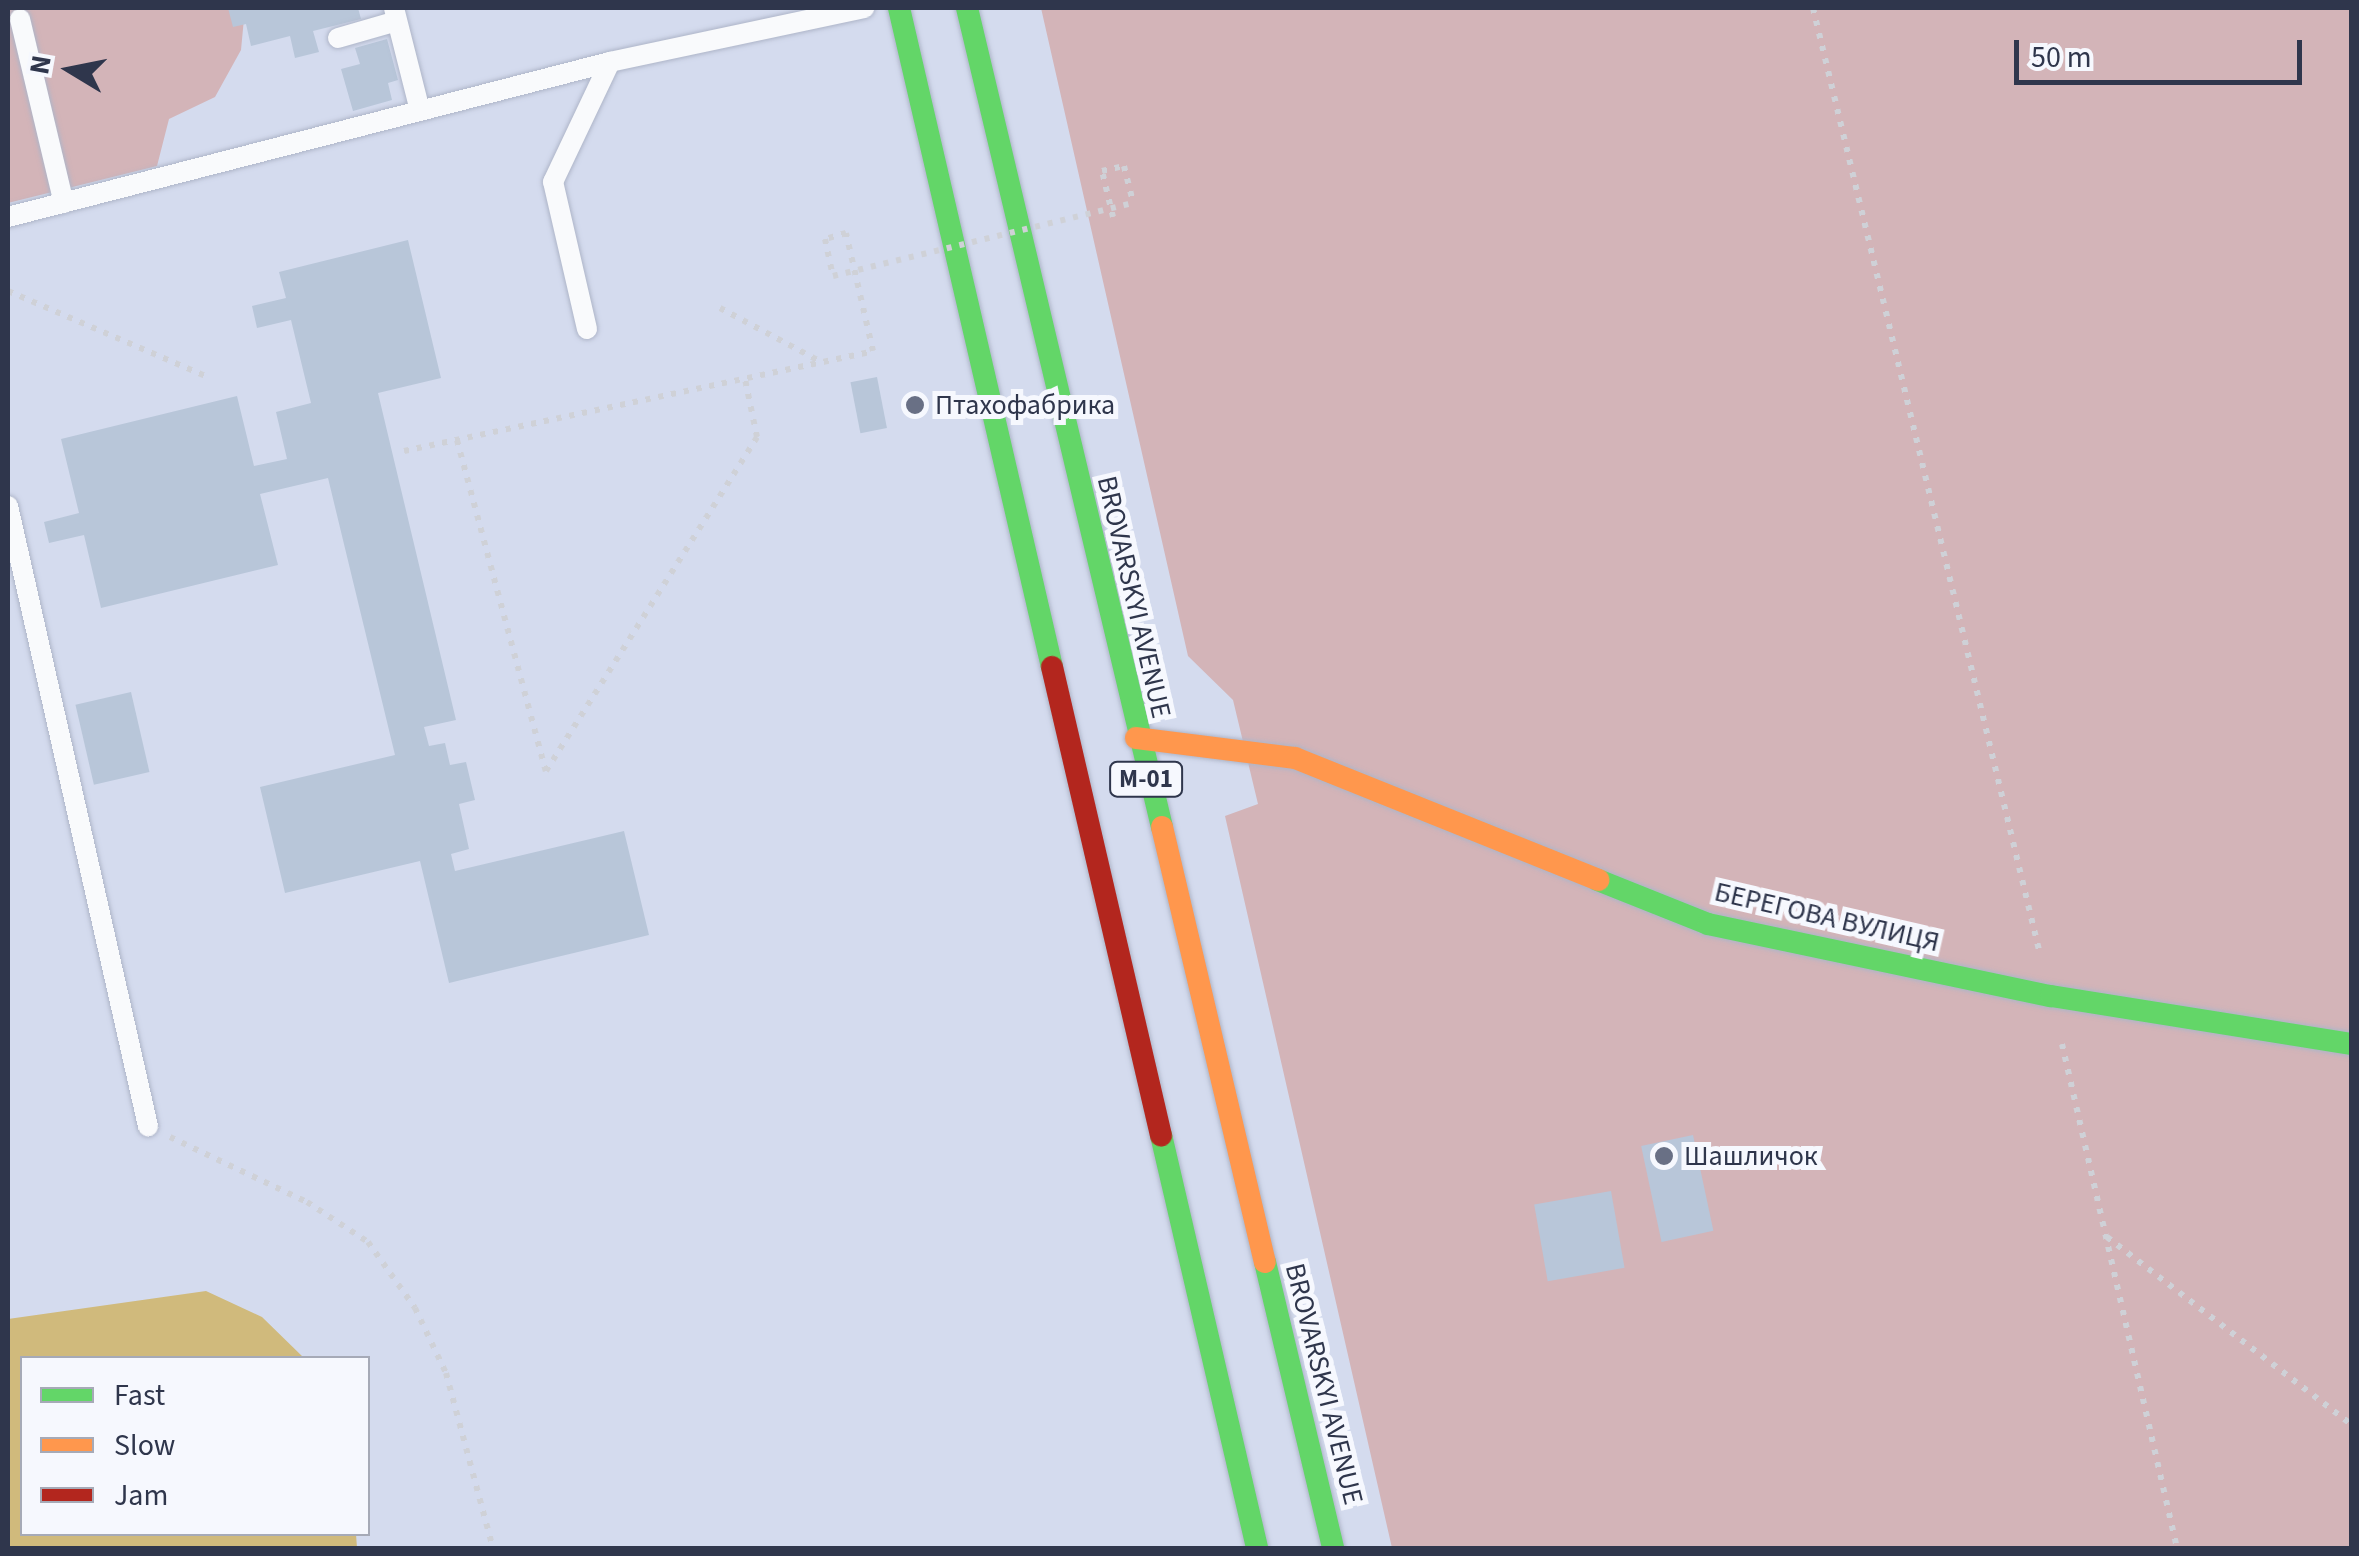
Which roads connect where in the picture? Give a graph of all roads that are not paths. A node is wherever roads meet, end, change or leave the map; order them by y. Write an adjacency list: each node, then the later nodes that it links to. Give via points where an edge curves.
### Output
1 (864, 8): 7 (lane)
2 (899, 8): 16 (main road, М-01)
3 (967, 8): 13 (main road, BROVARSKYI AVENUE / М-01)
4 (396, 14): 6 (lane); 8 (lane)
5 (20, 20): 9 (lane)
6 (338, 38)
7 (610, 62): 8 (lane); 11 (lane, via 553,182)
8 (420, 111): 9 (lane)
9 (64, 202): 10 (lane)
10 (8, 217)
11 (587, 329)
12 (8, 506): 15 (lane)
13 (1136, 738): 14 (main road, БЕРЕГОВА ВУЛИЦЯ, via 1295,758 1708,924 2050,996); 17 (main road, BROVARSKYI AVENUE / М-01)
14 (2352, 1044)
15 (148, 1126)
16 (1258, 1548)
17 (1333, 1548)

